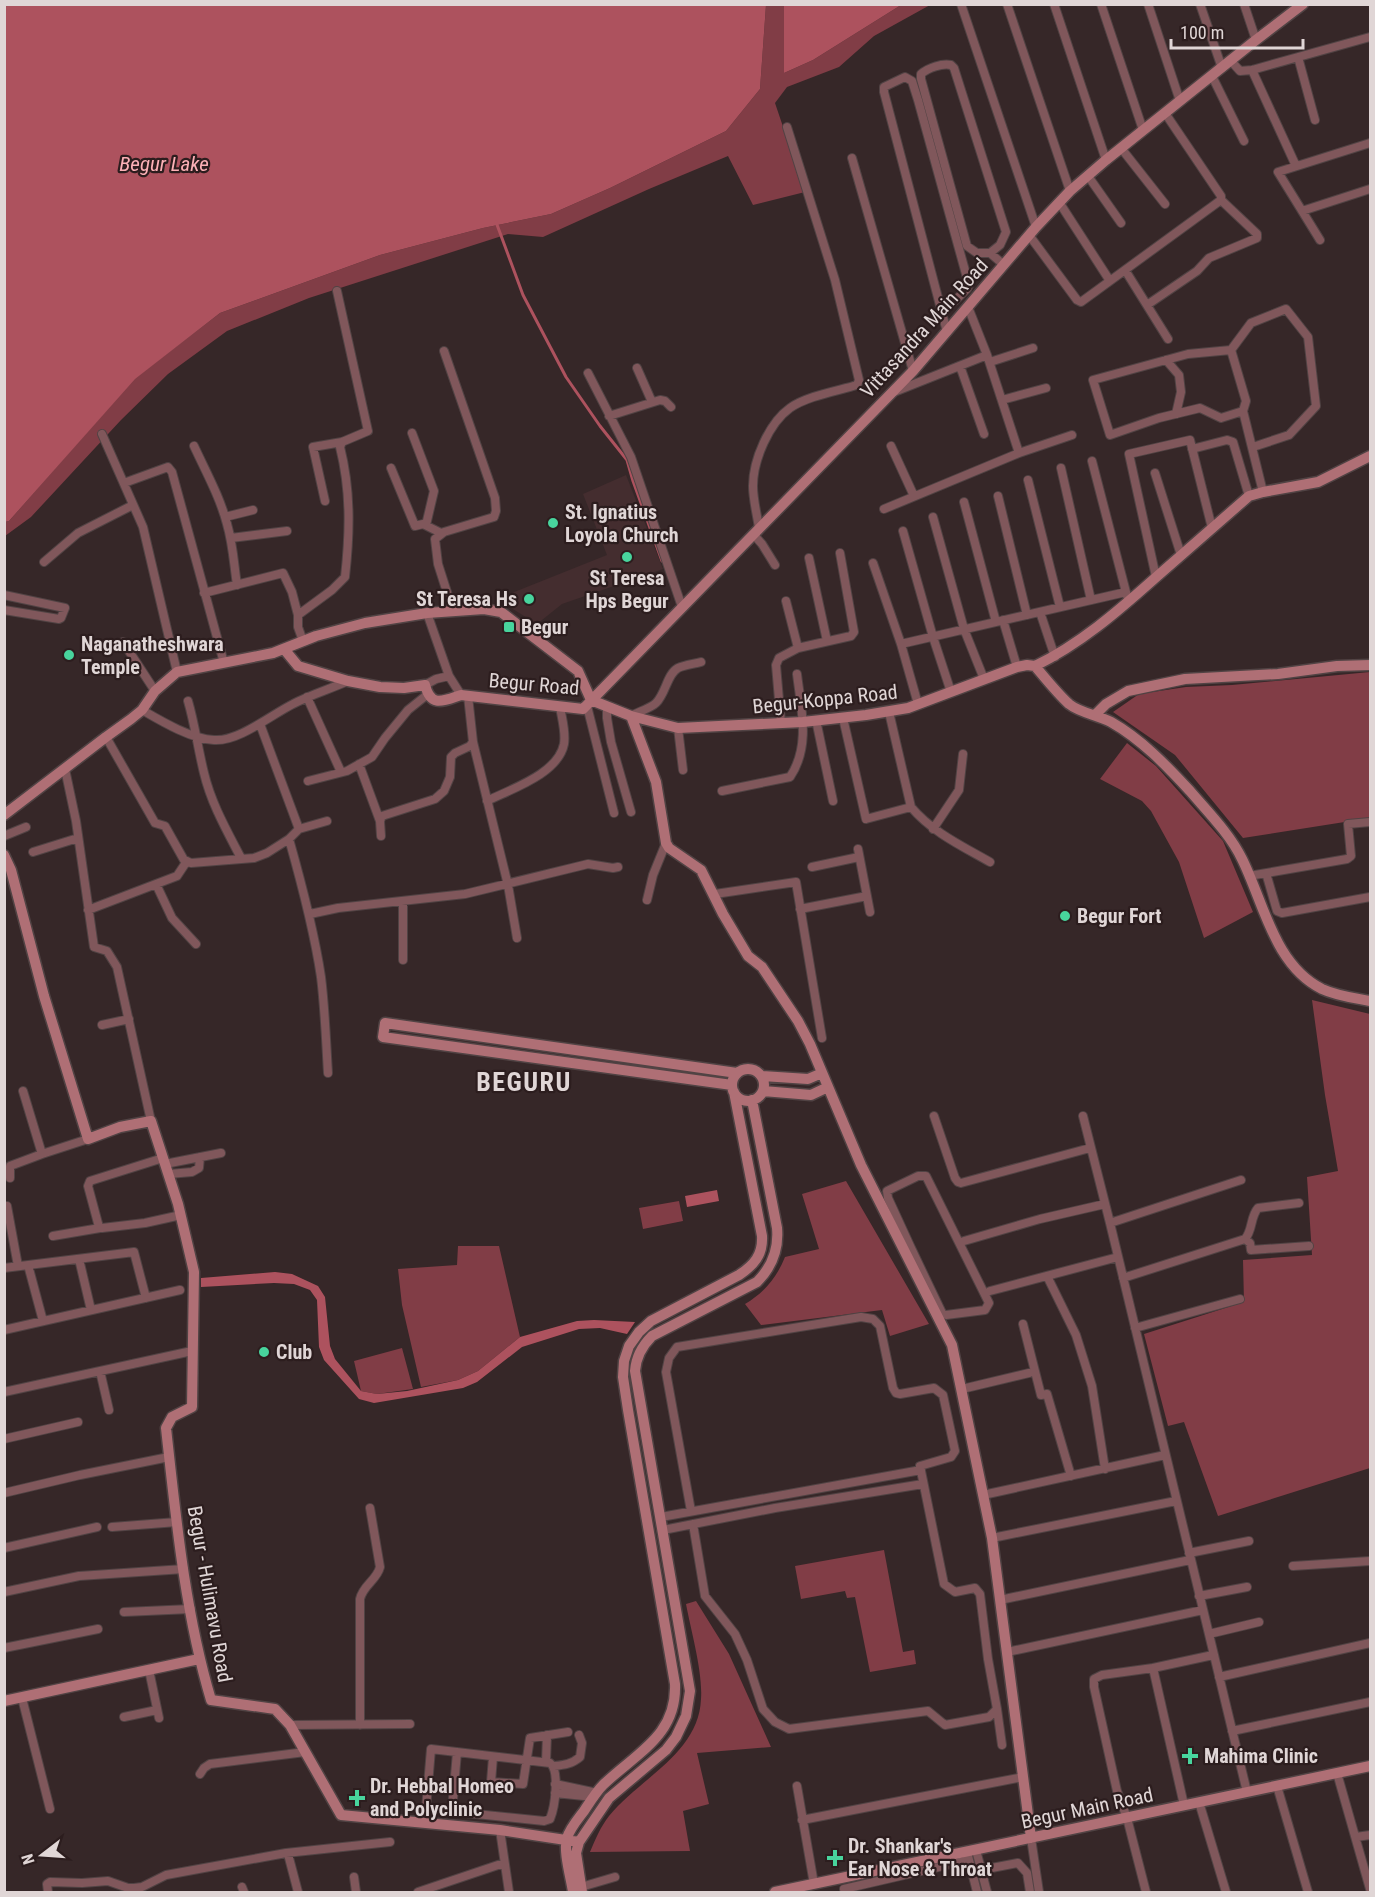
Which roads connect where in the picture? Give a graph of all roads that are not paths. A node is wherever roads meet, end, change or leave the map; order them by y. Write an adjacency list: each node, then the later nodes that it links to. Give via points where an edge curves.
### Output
1 (961, 4): 35 (street)
2 (1007, 4): 29 (street)
3 (1054, 4): 25 (street)
4 (1101, 4): 20 (street)
5 (1148, 4): 16 (street)
6 (1200, 4): 13 (street)
7 (1244, 4): 10 (street)
8 (1303, 4): 10 (street, Vittasandra Main Road)
9 (1371, 37): 11 (street)
10 (1256, 40): 12 (street, Vittasandra Main Road)
11 (1298, 57): 14 (street); 18 (street)
12 (1231, 60): 13 (street, Vittasandra Main Road); 14 (street, via 1240,71)
13 (1222, 68): 15 (street, Vittasandra Main Road)
14 (1252, 70): 26 (street)
15 (1212, 76): 16 (street, Vittasandra Main Road); 21 (street)
16 (1180, 101): 17 (street, Vittasandra Main Road)
17 (1166, 113): 20 (street, Vittasandra Main Road); 30 (street)
18 (1315, 120)
19 (787, 127): 95 (street, via 835,280 859,380 857,385 790,408 768,432 753,484)
20 (1143, 130): 23 (street, Vittasandra Main Road)
21 (1244, 141)
22 (1371, 143): 26 (street)
23 (1121, 148): 25 (street, Vittasandra Main Road); 32 (street)
24 (852, 158): 54 (street)
25 (1106, 160): 27 (street, Vittasandra Main Road)
26 (1296, 166): 33 (street, via 1278,172)
27 (1088, 176): 29 (street, Vittasandra Main Road); 34 (street)
28 (1371, 189): 33 (street)
29 (1070, 191): 31 (street, Vittasandra Main Road)
30 (1221, 200): 39 (street); 42 (street, via 1257,238 1209,258 1197,271)
31 (1059, 202): 35 (street, Vittasandra Main Road); 40 (street)
32 (1165, 204)
33 (1302, 211): 36 (street)
34 (1121, 223)
35 (1032, 231): 38 (street, Vittasandra Main Road); 40 (street, via 1079,302)
36 (1320, 240)
37 (990, 253): 37 (street, via 977,253 967,246 921,79 925,71 946,64 954,68 1006,232 1000,245); 38 (street)
38 (1004, 265): 43 (street, Vittasandra Main Road)
39 (1125, 270): 40 (street); 42 (street)
40 (1110, 281)
41 (337, 291): 68 (street, via 368,429)
42 (1147, 305): 46 (street)
43 (968, 308): 45 (street, Vittasandra Main Road); 50 (street)
44 (942, 313): 44 (street, via 969,285 918,100 912,81 905,77 884,87 884,92); 45 (street)
45 (947, 332): 54 (street, Vittasandra Main Road)
46 (1168, 339)
47 (1033, 348): 50 (street)
48 (1231, 350): 51 (street); 61 (street, via 1246,401); 71 (street, via 1251,323 1286,309 1308,337 1316,406 1289,435)
49 (444, 351): 97 (street, via 495,498 496,511 494,517)
50 (989, 359): 52 (street); 58 (street)
51 (1166, 360): 62 (street, via 1179,375 1181,392); 62 (street, via 1093,380 1110,435)
52 (960, 366): 57 (street); 66 (street)
53 (637, 368): 59 (street)
54 (913, 371): 57 (street, Vittasandra Main Road)
55 (588, 373): 63 (street)
56 (1046, 388): 58 (street)
57 (893, 392): 95 (street, Vittasandra Main Road)
58 (1002, 400): 73 (street)
59 (652, 402): 60 (street, via 663,400); 63 (street)
60 (671, 407)
61 (1243, 411): 62 (street, via 1221,418 1200,408); 71 (street)
62 (1176, 414)
63 (609, 416): 112 (street, via 631,457)
64 (102, 434): 80 (street)
65 (412, 434): 92 (street, via 434,491)
66 (984, 434)
67 (1072, 435): 73 (street)
68 (342, 442): 85 (street, via 313,447); 118 (street, via 350,515 345,577)
69 (194, 446): 90 (street)
70 (891, 446): 82 (street)
71 (1253, 447): 81 (street)
72 (1192, 449): 84 (street, via 1233,442); 93 (street); 105 (street, via 1190,440 1129,454)
73 (1019, 453): 82 (street)
74 (1371, 456): 81 (street, via 1318,482)
75 (1092, 461): 109 (street)
76 (391, 468): 92 (street, via 415,526)
77 (1061, 468): 110 (street)
78 (1155, 473): 100 (street)
79 (1028, 480): 113 (street)
80 (124, 483): 87 (street); 107 (street, via 168,467 172,472)
81 (1263, 492): 84 (street)
82 (914, 496): 88 (street)
83 (998, 496): 119 (street)
84 (1249, 496): 93 (street)
85 (326, 501)
86 (964, 502): 120 (street)
87 (133, 505): 102 (street, via 78,533); 135 (street, via 146,538)
88 (884, 509)
89 (253, 510): 90 (street)
90 (225, 517): 98 (street)
91 (933, 517): 121 (street)
92 (426, 525): 97 (street)
93 (1212, 528): 100 (street)
94 (287, 531): 98 (street)
95 (756, 531): 104 (street); 112 (street, Vittasandra Main Road)
96 (903, 531): 122 (street)
97 (441, 533): 115 (street, via 435,538 438,564)
98 (231, 538): 106 (street)
99 (840, 553): 124 (street, via 854,632)
100 (1182, 555): 105 (street)
101 (809, 558): 124 (street)
102 (44, 562)
103 (873, 563): 126 (street)
104 (775, 565)
105 (1156, 577): 109 (street)
106 (237, 585): 107 (street); 118 (street, via 283,573)
107 (204, 593): 131 (street)
108 (4, 595): 114 (street, via 65,608 60,619)
109 (1127, 597): 110 (street); 129 (street, via 1083,639)
110 (1091, 600): 113 (street)
111 (786, 601): 127 (street)
112 (682, 607): 146 (street, Vittasandra Main Road)
113 (1060, 607): 116 (street)
114 (4, 610)
115 (453, 611): 117 (street, Begur Road); 146 (street, Begur Road, via 501,612 578,671)
116 (1040, 612): 119 (street); 129 (street)
117 (427, 613): 123 (street, Begur Road, via 345,627); 137 (street)
118 (298, 615): 123 (street)
119 (1027, 615): 120 (street)
120 (1000, 621): 121 (street); 134 (street)
121 (964, 629): 122 (street); 138 (street)
122 (933, 637): 126 (street); 142 (street)
123 (303, 641): 128 (street, Begur Road)
124 (827, 641): 127 (street)
125 (123, 642): 141 (street)
126 (901, 644): 147 (street)
127 (798, 648): 157 (street, via 777,661)
128 (284, 649): 131 (street, Begur Road); 139 (street, Begur Road, via 298,666)
129 (1055, 657): 133 (street)
130 (701, 662): 153 (street, via 674,671 657,702)
131 (224, 663): 135 (street, Begur Road)
132 (1371, 665): 152 (street, via 1185,679 1128,691)
133 (1035, 666): 134 (street, Begur-Koppa Road); 152 (street, via 1069,704)
134 (1017, 667): 138 (street, Begur-Koppa Road)
135 (177, 672): 141 (street, Begur Road)
136 (797, 674): 156 (street)
137 (449, 676): 140 (street, via 436,679); 143 (street)
138 (984, 679): 142 (street, Begur-Koppa Road)
139 (348, 681): 140 (street, Begur Road); 144 (street)
140 (426, 689): 143 (street, Begur Road, via 434,700); 164 (street, via 372,757)
141 (155, 691): 150 (street, Begur Road)
142 (951, 692): 147 (street, Begur-Koppa Road)
143 (464, 696): 149 (street, Begur Road); 162 (street)
144 (307, 697): 158 (street); 167 (street)
145 (188, 701): 161 (street)
146 (589, 703): 148 (street, Begur-Koppa Road); 149 (street, Begur Road, via 583,709); 174 (street)
147 (918, 704): 151 (street, Begur-Koppa Road)
148 (607, 706): 153 (street, Begur-Koppa Road); 173 (street, via 611,742)
149 (560, 707): 170 (street, via 564,741 559,758 546,771)
150 (142, 710): 160 (street, Begur Road); 161 (street)
151 (889, 712): 154 (street, Begur-Koppa Road); 172 (street)
152 (1095, 715): 195 (street, via 1127,732 1173,772 1227,836)
153 (631, 716): 159 (street, Begur-Koppa Road); 186 (street, via 656,782)
154 (843, 718): 155 (street, Begur-Koppa Road); 172 (street, via 866,819)
155 (816, 720): 156 (street, Begur-Koppa Road); 171 (street)
156 (802, 722): 157 (street, Begur-Koppa Road); 169 (street, via 804,736 790,777)
157 (781, 723): 159 (street, Begur-Koppa Road)
158 (260, 724): 161 (street, via 224,740); 180 (street)
159 (678, 728): 166 (street)
160 (106, 736): 165 (street, Begur Road); 190 (street, via 155,823 165,826)
161 (197, 736): 189 (street, via 204,775)
162 (473, 742): 170 (street); 177 (street, via 451,758 450,777 435,799 382,816)
163 (963, 754): 181 (street, via 959,790)
164 (359, 764): 167 (street); 177 (street)
165 (64, 769): 175 (street, Begur Road); 184 (street)
166 (683, 770)
167 (341, 772): 168 (street)
168 (308, 781)
169 (722, 791)
170 (487, 801): 197 (street)
171 (833, 801)
172 (911, 807): 181 (street)
173 (631, 812)
174 (614, 813)
175 (4, 816)
176 (327, 821): 180 (street)
177 (380, 821): 183 (street)
178 (1371, 822): 194 (street, via 1348,824 1351,856 1347,859)
179 (26, 827): 182 (street)
180 (299, 829): 185 (street)
181 (933, 829): 191 (street)
182 (4, 836)
183 (381, 836)
184 (78, 838): 187 (street); 204 (street)
185 (289, 839): 189 (street, via 261,856); 206 (street)
186 (666, 843): 198 (street, via 701,870); 201 (street)
187 (33, 852)
188 (4, 855): 226 (street)
189 (241, 858): 190 (street)
190 (187, 861): 196 (street, via 177,876)
191 (990, 862)
192 (618, 867): 197 (street, via 588,864)
193 (812, 867): 199 (street, via 859,853)
194 (1266, 873): 195 (street); 200 (street, via 1277,911 1282,913)
195 (1249, 876): 210 (street, via 1278,941 1300,974 1334,994)
196 (156, 884): 204 (street); 208 (street, via 172,918)
197 (508, 885): 202 (street); 207 (street)
198 (715, 894): 203 (street, via 796,882); 216 (street, via 748,956 762,967 798,1021)
199 (867, 896): 203 (street); 205 (street)
200 (1371, 897)
201 (647, 900)
202 (403, 902): 206 (street); 209 (street)
203 (800, 909): 213 (street)
204 (88, 910): 211 (street, via 93,947 107,951 117,967)
205 (870, 912)
206 (310, 914): 214 (street, via 321,980)
207 (517, 938)
208 (196, 944)
209 (403, 960)
210 (1371, 1001)
211 (129, 1019): 212 (street); 225 (street)
212 (102, 1025)
213 (822, 1038)
214 (328, 1073)
215 (737, 1073): 217 (street, via 750,1069); 219 (street, via 732,1080); 219 (street, via 385,1023 383,1037)
216 (822, 1073): 217 (street, via 808,1079); 218 (street)
217 (762, 1076): 221 (street)
218 (828, 1087): 221 (street, via 811,1095); 244 (street, via 852,1145)
219 (733, 1089): 222 (street, via 742,1100); 250 (street, via 762,1242 757,1260)
220 (23, 1091): 229 (street)
221 (763, 1091): 222 (street)
222 (752, 1100): 253 (street, via 777,1235 770,1265)
223 (934, 1116): 227 (street, via 955,1179 961,1183)
224 (1083, 1116): 227 (street)
225 (151, 1121): 226 (street, via 120,1126); 231 (street, Begur - Hulimavu Road)
226 (88, 1139): 229 (street)
227 (1090, 1148): 235 (street)
228 (221, 1153): 230 (street)
229 (42, 1154): 232 (street, via 10,1166)
230 (200, 1158): 231 (street); 231 (street, via 199,1168 192,1172)
231 (166, 1165): 237 (street, Begur - Hulimavu Road); 239 (street, via 90,1181)
232 (10, 1178)
233 (1241, 1180): 238 (street)
234 (1299, 1203): 241 (street, via 1258,1208)
235 (1105, 1204): 238 (street); 242 (street)
236 (7, 1206): 248 (street)
237 (181, 1215): 239 (street); 263 (street, Begur - Hulimavu Road, via 194,1272)
238 (1110, 1223): 245 (street)
239 (100, 1228): 240 (street)
240 (53, 1236)
241 (1245, 1239): 243 (street, via 1251,1250); 252 (street)
242 (964, 1241)
243 (1309, 1246)
244 (908, 1250): 244 (street, via 888,1191 926,1176 988,1303 985,1310 942,1313); 266 (street, via 952,1345)
245 (1118, 1257): 251 (street); 252 (street)
246 (79, 1259): 247 (street); 256 (street, via 134,1252); 258 (street)
247 (28, 1264): 248 (street); 259 (street)
248 (18, 1266): 249 (street)
249 (4, 1268)
250 (739, 1275): 253 (street); 274 (street, via 651,1321 629,1346 623,1377)
251 (1047, 1276): 255 (street); 275 (street, via 1076,1335 1092,1386)
252 (1123, 1278): 261 (street)
253 (748, 1288): 272 (street, via 658,1332 643,1347 635,1371)
254 (180, 1290): 256 (street)
255 (990, 1291)
256 (146, 1298): 258 (street)
257 (1240, 1299): 261 (street)
258 (91, 1310): 259 (street)
259 (43, 1321): 262 (street)
260 (1023, 1324): 277 (street, via 1041,1395 1047,1394)
261 (1135, 1328): 271 (street)
262 (4, 1330)
263 (192, 1351): 264 (street); 273 (street, Begur - Hulimavu Road, via 192,1407 172,1417 166,1428)
264 (100, 1371): 267 (street); 268 (street)
265 (1029, 1373): 266 (street)
266 (962, 1389): 280 (street)
267 (4, 1392)
268 (109, 1410)
269 (78, 1422): 270 (street)
270 (4, 1439)
271 (1165, 1455): 275 (street); 281 (street)
272 (650, 1456): 274 (street); 285 (street)
273 (169, 1457): 279 (street); 287 (street, Begur - Hulimavu Road)
274 (638, 1460): 329 (street, via 675,1684 672,1714)
275 (1105, 1469): 277 (street)
276 (921, 1470): 278 (street); 282 (street); 284 (street, via 920,1466 951,1457 955,1451 943,1395 934,1388 896,1393 880,1326 873,1319 861,1317 677,1347 666,1372)
277 (1071, 1476): 280 (street)
278 (923, 1484): 286 (street); 320 (street, via 944,1584 955,1592 975,1588 980,1594)
279 (4, 1493)
280 (983, 1495): 292 (street)
281 (1176, 1501): 292 (street); 295 (street)
282 (732, 1505): 284 (street); 286 (street)
283 (370, 1508): 324 (street, via 380,1567 362,1590 360,1599)
284 (691, 1511): 285 (street)
285 (661, 1516): 291 (street)
286 (734, 1516): 288 (street)
287 (177, 1521): 290 (street); 298 (street, Begur - Hulimavu Road)
288 (693, 1524): 291 (street); 320 (street, via 705,1596 735,1634 763,1709 775,1722 789,1729 928,1711 945,1725 988,1718)
289 (97, 1527): 294 (street)
290 (112, 1527)
291 (663, 1530): 331 (street, via 690,1691 682,1727)
292 (993, 1538): 302 (street)
293 (1249, 1541): 295 (street)
294 (4, 1548)
295 (1190, 1556): 301 (street); 302 (street)
296 (1371, 1561): 297 (street)
297 (1293, 1566)
298 (184, 1569): 300 (street, via 79,1576); 303 (street, Begur - Hulimavu Road)
299 (1247, 1587): 301 (street)
300 (4, 1592)
301 (1199, 1596): 304 (street)
302 (1000, 1600): 311 (street)
303 (191, 1609): 305 (street); 313 (street, Begur - Hulimavu Road)
304 (1203, 1610): 308 (street); 311 (street)
305 (124, 1612)
306 (1259, 1622): 308 (street)
307 (98, 1629): 310 (street)
308 (1209, 1634): 312 (street)
309 (1371, 1643): 316 (street)
310 (4, 1648)
311 (1007, 1652): 340 (street)
312 (1213, 1655): 314 (street); 316 (street)
313 (199, 1659): 315 (street); 323 (street, Begur - Hulimavu Road, via 211,1700 275,1709)
314 (1154, 1668): 348 (street); 351 (street, via 1094,1679 1117,1791)
315 (149, 1670): 317 (street); 321 (street, via 158,1714)
316 (1219, 1677): 325 (street)
317 (22, 1698): 318 (street); 349 (street)
318 (4, 1701)
319 (1371, 1702): 325 (street)
320 (997, 1709): 330 (street)
321 (124, 1717)
322 (410, 1724): 324 (street)
323 (290, 1725): 324 (street); 332 (street, Begur - Hulimavu Road)
324 (360, 1725)
325 (1232, 1731): 344 (street)
326 (568, 1732): 327 (street)
327 (547, 1735): 335 (street, via 530,1738); 336 (street)
328 (579, 1735): 336 (street, via 580,1757 566,1764)
329 (654, 1740): 331 (street); 346 (street)
330 (1002, 1745)
331 (666, 1750): 359 (street, via 609,1798)
332 (305, 1752): 339 (street, via 210,1764); 353 (street, Begur - Hulimavu Road, via 341,1815)
333 (457, 1752): 334 (street); 350 (street); 350 (street, via 431,1749 426,1809)
334 (493, 1757): 335 (street); 335 (street, via 491,1782 523,1784)
335 (526, 1760): 336 (street)
336 (550, 1764): 341 (street)
337 (1371, 1766): 338 (street, Begur Main Road)
338 (1337, 1773): 343 (street, Begur Main Road); 355 (street)
339 (200, 1774)
340 (1023, 1776): 352 (street); 356 (street)
341 (555, 1784): 345 (street); 346 (street)
342 (797, 1786): 352 (street)
343 (1277, 1786): 344 (street, Begur Main Road); 382 (street)
344 (1247, 1792): 347 (street, Begur Main Road)
345 (555, 1793): 346 (street); 350 (street, via 552,1814 544,1821)
346 (596, 1795): 357 (street)
347 (1199, 1802): 348 (street, Begur Main Road); 381 (street)
348 (1184, 1805): 351 (street, Begur Main Road)
349 (50, 1809)
350 (452, 1811)
351 (1127, 1818): 356 (street, Begur Main Road); 380 (street)
352 (802, 1820): 366 (street)
353 (500, 1830): 357 (street, Begur - Hulimavu Road); 362 (street)
354 (1371, 1835): 355 (street)
355 (1356, 1837): 367 (street)
356 (1031, 1838): 361 (street, Begur Main Road); 379 (street)
357 (566, 1840): 359 (street, Begur - Hulimavu Road); 369 (street)
358 (390, 1842): 360 (street)
359 (579, 1842): 369 (street)
360 (288, 1854): 370 (street, via 166,1875 135,1888 108,1881 50,1882); 371 (street)
361 (971, 1854): 363 (street); 368 (street, Begur Main Road); 376 (street)
362 (504, 1863): 373 (street); 374 (street)
363 (981, 1870): 377 (street); 378 (street, via 1018,1863 1027,1873)
364 (615, 1877): 369 (street)
365 (354, 1878): 372 (street)
366 (814, 1884): 368 (street, Begur Main Road); 375 (street, Begur Main Road)
367 (1370, 1885)
368 (844, 1886)
369 (579, 1891)
370 (48, 1893)
371 (298, 1893)
372 (356, 1893)
373 (418, 1893)
374 (508, 1893)
375 (775, 1893)
376 (977, 1893)
377 (987, 1893)
378 (1030, 1893)
379 (1039, 1893)
380 (1146, 1893)
381 (1226, 1893)
382 (1308, 1893)

